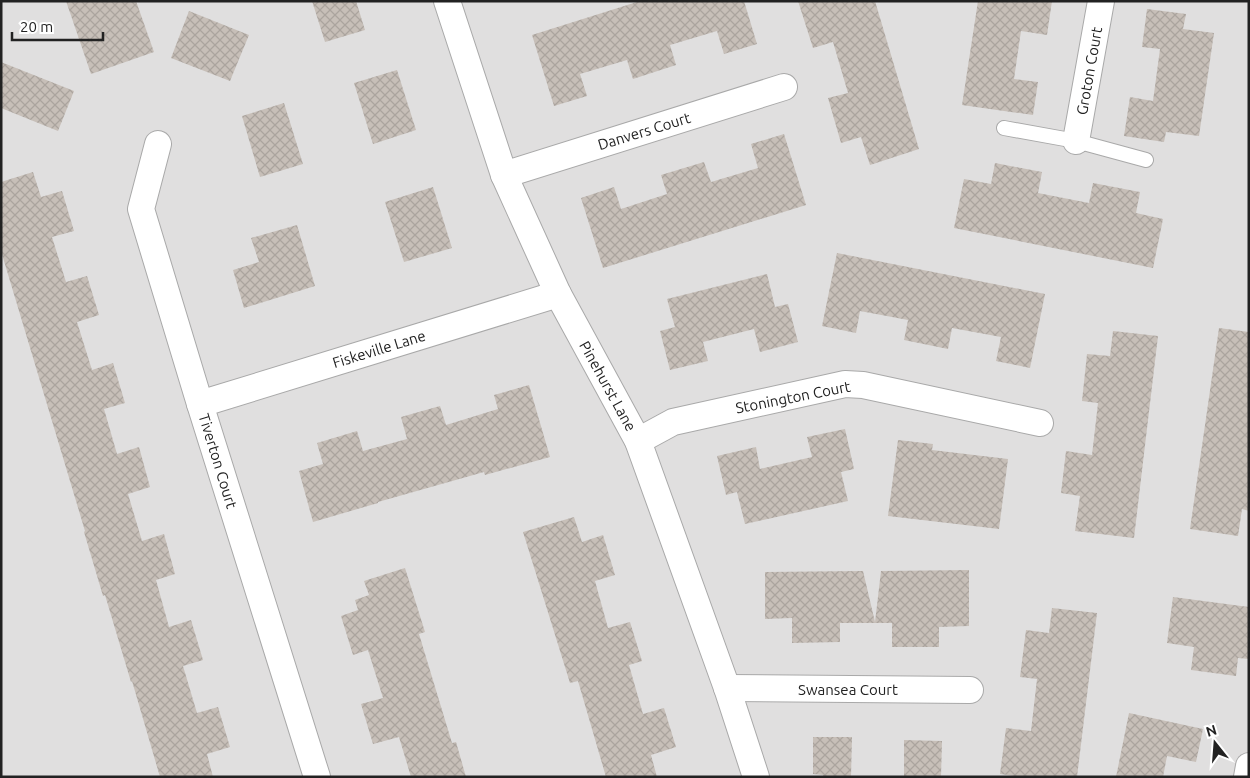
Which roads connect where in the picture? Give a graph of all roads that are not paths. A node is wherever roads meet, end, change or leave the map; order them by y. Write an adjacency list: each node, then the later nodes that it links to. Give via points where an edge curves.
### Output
1 (447, 1): 8 (street, Pinehurst Lane)
2 (1101, 1): 5 (street, Groton Court)
3 (784, 87): 8 (street, Danvers Court)
4 (1004, 128): 5 (lane)
5 (1076, 141): 7 (lane)
6 (158, 144): 10 (street, Tiverton Court, via 142,209)
7 (1146, 160)
8 (504, 175): 9 (street, Pinehurst Lane)
9 (558, 294): 10 (street, Fiskeville Lane); 12 (street, Pinehurst Lane)
10 (200, 404): 16 (street, Tiverton Court)
11 (1040, 423): 12 (street, Stonington Court, via 846,384 673,422)
12 (638, 441): 13 (street, Pinehurst Lane)
13 (727, 688): 14 (street, Swansea Court); 17 (street, Pinehurst Lane)
14 (970, 690)
15 (1249, 766): 18 (street)
16 (317, 777)
17 (756, 777)
18 (1247, 777)

